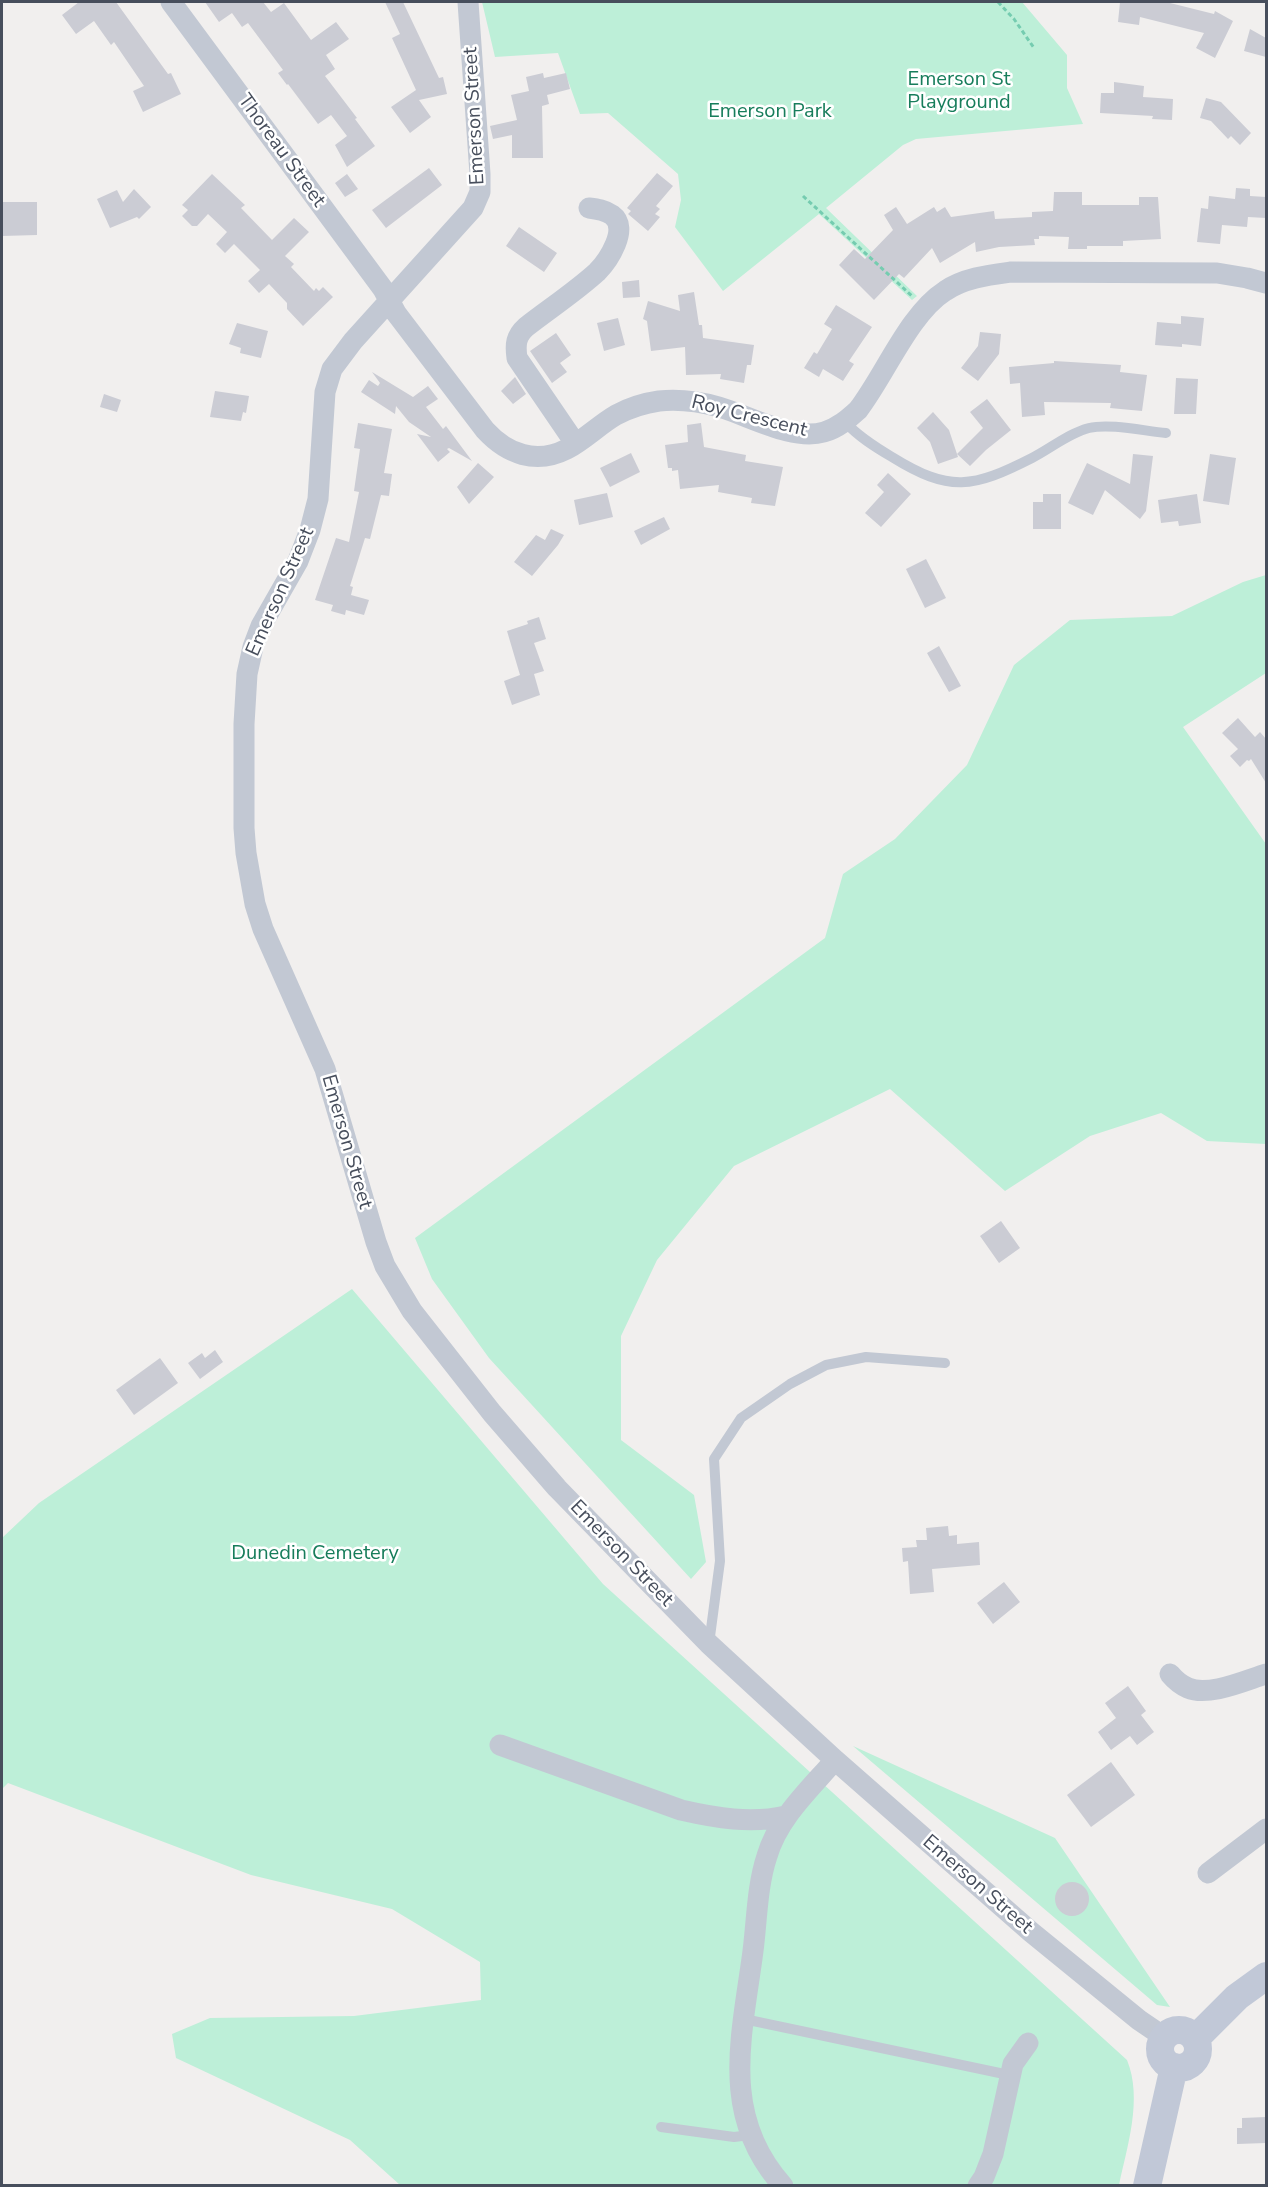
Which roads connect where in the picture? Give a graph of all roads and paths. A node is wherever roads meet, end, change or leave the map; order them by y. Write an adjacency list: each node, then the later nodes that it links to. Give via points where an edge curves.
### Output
1 (171, 2): 8 (street, Thoreau Street)
2 (468, 2): 8 (street, Emerson Street, via 480,192 473,208)
3 (998, 2): 4 (path)
4 (1034, 48)
5 (804, 196): 9 (path)
6 (589, 208): 12 (street, via 611,214 617,220 618,237 610,254 598,272 526,327 516,341 517,357)
7 (1266, 284): 9 (street, Roy Crescent, via 1217,273 1011,272 968,280 945,291)
8 (390, 301): 12 (street, Roy Crescent, via 497,443 529,456 549,455); 14 (street, Emerson Street, via 340,356 327,381 318,499 310,530 253,647 245,699 243,802 255,904 325,1069 376,1242 407,1303 525,1452)
9 (925, 308): 10 (street, Roy Crescent, via 869,396)
10 (845, 422): 11 (lane, via 865,441 903,464 940,481 960,483 1014,467 1087,429); 12 (street, Roy Crescent, via 825,432 803,434 717,406 659,401 617,414)
11 (1166, 433)
12 (575, 443)
13 (945, 1363): 14 (lane, via 866,1358 826,1365 741,1418 714,1459 720,1561)
14 (709, 1644): 18 (street, Emerson Street)
15 (1170, 1674): 16 (street, via 1181,1685 1200,1691)
16 (1266, 1674)
17 (500, 1745): 19 (street, via 681,1810 765,1821)
18 (835, 1760): 19 (street); 24 (street, Emerson Street, via 1051,1949)
19 (786, 1816): 23 (street, via 765,1864)
20 (1266, 1829): 21 (street)
21 (1208, 1873)
22 (1266, 1976): 25 (main road, via 1237,1997)
23 (744, 2019): 28 (lane); 30 (street, via 739,2087)
24 (1164, 2037): 25 (main road, via 1180,2030); 27 (main road, via 1161,2054)
25 (1195, 2039): 27 (main road, via 1198,2051 1192,2062)
26 (1028, 2043): 28 (street)
27 (1174, 2067): 33 (main road)
28 (1009, 2075): 32 (street, via 993,2154)
29 (661, 2127): 30 (lane, via 734,2137)
30 (750, 2135): 31 (street)
31 (783, 2186)
32 (978, 2186)
33 (1147, 2186)

